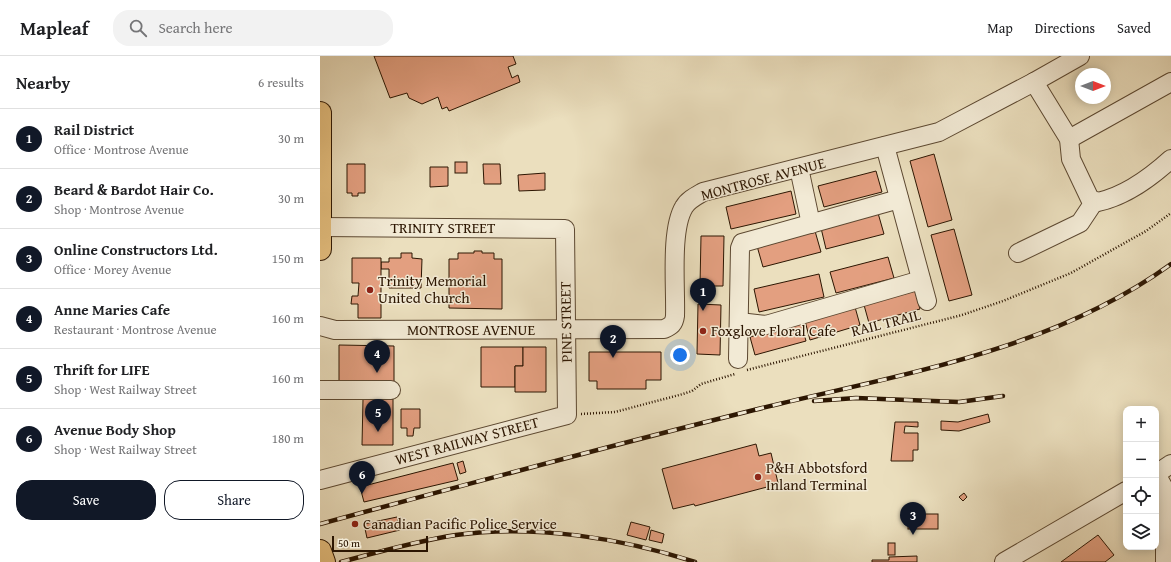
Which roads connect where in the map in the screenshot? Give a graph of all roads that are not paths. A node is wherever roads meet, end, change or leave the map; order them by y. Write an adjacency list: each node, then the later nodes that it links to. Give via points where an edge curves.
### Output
1 (1080, 56): 2 (street, MONTROSE AVENUE)
2 (1034, 82): 5 (street); 6 (street, MONTROSE AVENUE, via 948,128)
3 (1171, 82): 5 (street)
4 (320, 126): 12 (main road)
5 (1069, 139): 10 (street, via 1071,159 1090,199)
6 (885, 146): 8 (street, MONTROSE AVENUE); 9 (street)
7 (1171, 159): 10 (street, via 1120,196)
8 (799, 168): 11 (street); 20 (street, MONTROSE AVENUE, via 704,192 684,206 676,231 676,316 669,327)
9 (899, 199): 11 (street); 16 (street)
10 (1094, 202): 15 (street, via 1080,223)
11 (811, 224): 18 (street, via 742,243)
12 (320, 227): 13 (street, TRINITY STREET); 14 (main road)
13 (565, 229): 20 (street, PINE STREET)
14 (320, 249)
15 (1018, 253)
16 (921, 280): 17 (street); 18 (street, via 766,325)
17 (927, 301)
18 (739, 322): 21 (street)
19 (320, 326): 20 (street, MONTROSE AVENUE, via 335,330)
20 (566, 330): 24 (street, PINE STREET)
21 (741, 367)
22 (320, 390): 23 (street)
23 (391, 390)
24 (567, 415): 28 (street, WEST RAILWAY STREET)
25 (1171, 464): 26 (street)
26 (1159, 472)
27 (1159, 478): 29 (street)
28 (320, 480)
29 (1168, 490): 32 (street)
30 (1123, 493): 34 (street)
31 (320, 551): 33 (main road)
32 (1167, 554)
33 (324, 562)
34 (1004, 562)

